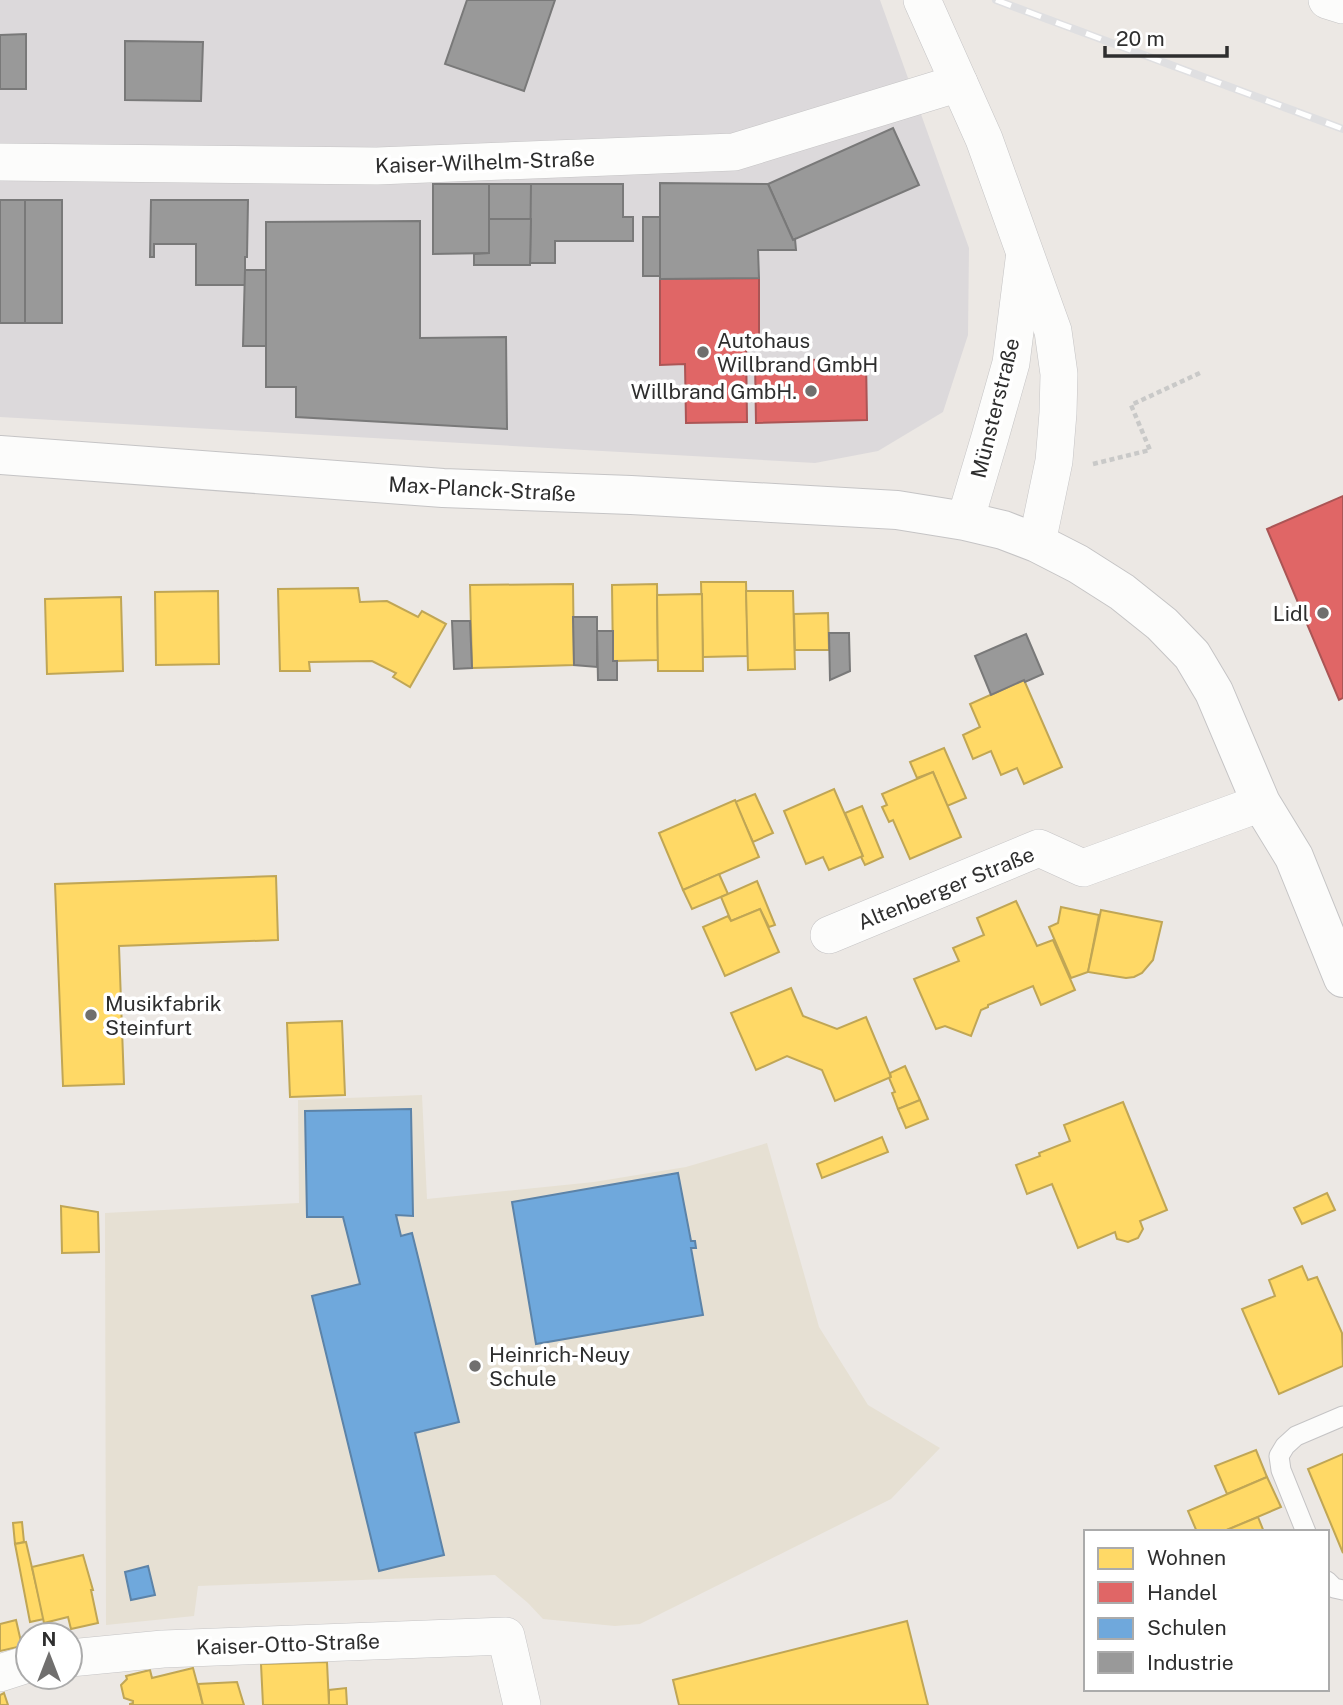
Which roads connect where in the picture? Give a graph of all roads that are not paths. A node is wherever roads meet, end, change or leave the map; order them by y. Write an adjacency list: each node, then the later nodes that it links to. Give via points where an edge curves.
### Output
1 (922, 0): 4 (street, Münsterstraße)
2 (1327, 0): 3 (street)
3 (1343, 5)
4 (959, 83): 5 (street, Kaiser-Wilhelm-Straße, via 734,152 377,166); 6 (street, Münsterstraße)
5 (0, 162)
6 (1025, 252): 8 (street, Münsterstraße, via 1011,363); 9 (street, Münsterstraße, via 1053,331 1059,374 1054,461)
7 (0, 455): 8 (main road, Max-Planck-Straße, via 443,488 897,510)
8 (965, 521): 9 (main road)
9 (1037, 542): 10 (main road, via 1122,592 1192,655 1214,692)
10 (1261, 803): 11 (street, Altenberger Straße, via 1083,868 1039,848); 12 (main road, via 1294,857)
11 (829, 936)
12 (1343, 978)
13 (1343, 1416): 14 (lane, via 1296,1436 1279,1456)
14 (1305, 1530)
15 (84, 1657): 16 (street, Kaiser-Otto-Straße, via 163,1649 506,1636)
16 (522, 1705)

